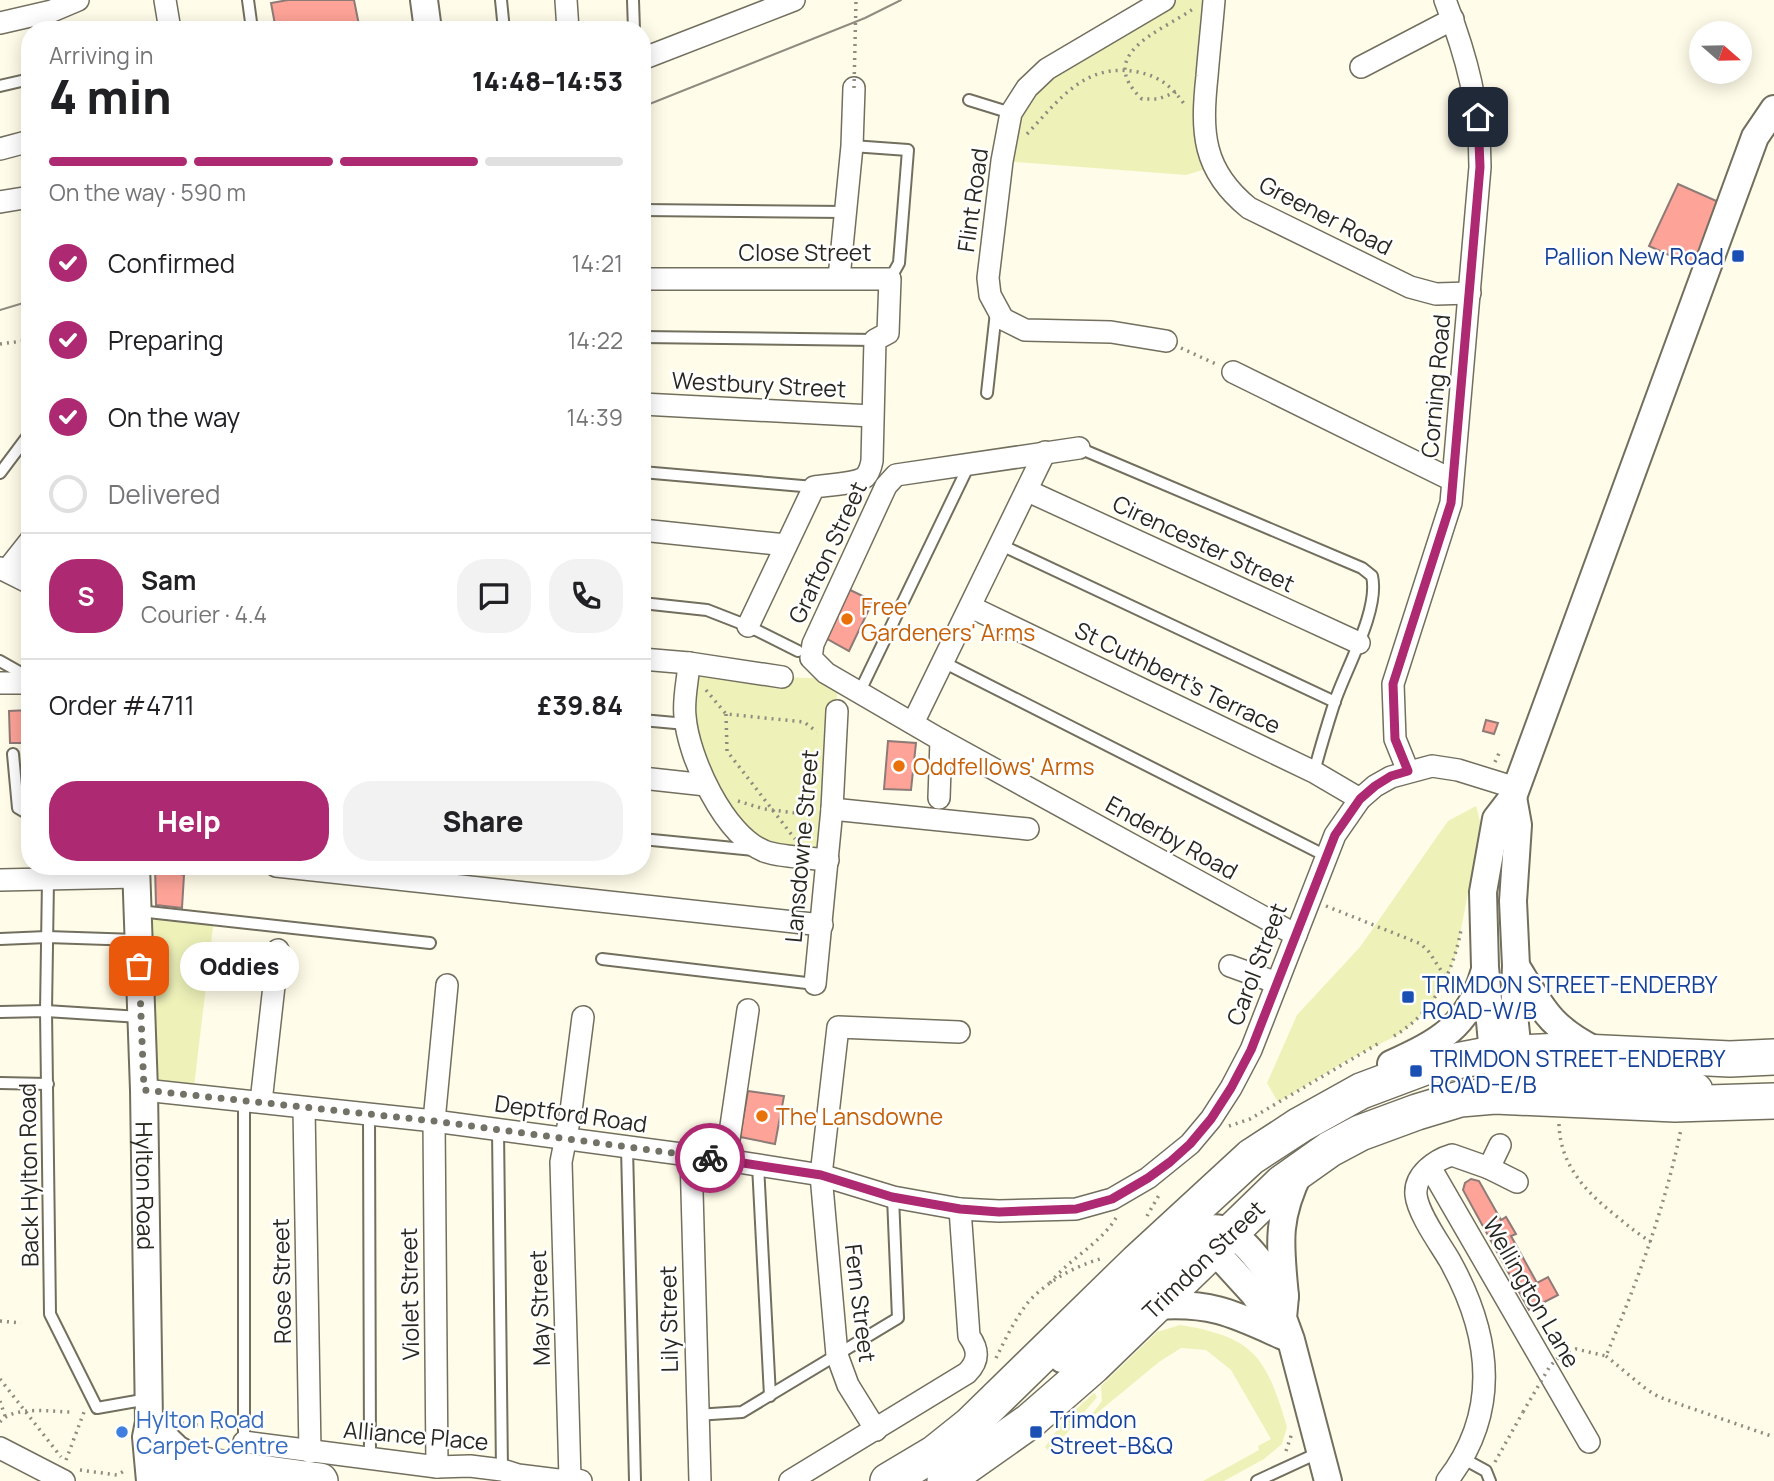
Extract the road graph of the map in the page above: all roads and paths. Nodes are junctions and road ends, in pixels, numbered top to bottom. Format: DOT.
graph roads {
  1 [pos="78,0"];
  2 [pos="165,0"];
  3 [pos="248,0"];
  4 [pos="424,0"];
  5 [pos="501,0"];
  6 [pos="566,0"];
  7 [pos="633,0"];
  8 [pos="794,0"];
  9 [pos="856,0"];
  10 [pos="1164,0"];
  11 [pos="1206,3"];
  12 [pos="1449,10"];
  13 [pos="54,20"];
  14 [pos="36,21"];
  15 [pos="168,21"];
  16 [pos="251,21"];
  17 [pos="427,21"];
  18 [pos="503,21"];
  19 [pos="567,21"];
  20 [pos="634,21"];
  21 [pos="21,22"];
  22 [pos="0,23"];
  23 [pos="651,56"];
  24 [pos="1362,67"];
  25 [pos="1124,69"];
  26 [pos="21,81"];
  27 [pos="0,86"];
  28 [pos="854,88"];
  29 [pos="1176,92"];
  30 [pos="968,100"];
  31 [pos="1774,108"];
  32 [pos="1011,113"];
  33 [pos="1203,133"];
  34 [pos="21,143"];
  35 [pos="852,146"];
  36 [pos="0,149"];
  37 [pos="1002,161"];
  38 [pos="21,198"];
  39 [pos="0,202"];
  40 [pos="651,210"];
  41 [pos="845,212"];
  42 [pos="839,278"];
  43 [pos="651,279"];
  44 [pos="890,279"];
  45 [pos="1470,293"];
  46 [pos="996,309"];
  47 [pos="651,337"];
  48 [pos="875,340"];
  49 [pos="1166,341"];
  50 [pos="21,342"];
  51 [pos="0,344"];
  52 [pos="1233,372"];
  53 [pos="987,393"];
  54 [pos="651,404"];
  55 [pos="872,416"];
  56 [pos="21,445"];
  57 [pos="1079,448"];
  58 [pos="1045,452"];
  59 [pos="969,465"];
  60 [pos="0,472"];
  61 [pos="651,473"];
  62 [pos="1452,480"];
  63 [pos="814,486"];
  64 [pos="1028,491"];
  65 [pos="651,531"];
  66 [pos="786,545"];
  67 [pos="1001,545"];
  68 [pos="21,550"];
  69 [pos="3,569"];
  70 [pos="21,578"];
  71 [pos="651,604"];
  72 [pos="971,607"];
  73 [pos="748,626"];
  74 [pos="1359,643"];
  75 [pos="798,651"];
  76 [pos="651,661"];
  77 [pos="0,662"];
  78 [pos="943,662"];
  79 [pos="689,667"];
  80 [pos="21,675"];
  81 [pos="782,677"];
  82 [pos="21,682"];
  83 [pos="0,683"];
  84 [pos="860,691"];
  85 [pos="1335,702"];
  86 [pos="837,712"];
  87 [pos="726,714"];
  88 [pos="651,721"];
  89 [pos="913,723"];
  90 [pos="686,724"];
  91 [pos="836,733"];
  92 [pos="941,740"];
  93 [pos="13,754"];
  94 [pos="1408,771"];
  95 [pos="1314,772"];
  96 [pos="651,780"];
  97 [pos="708,789"];
  98 [pos="1514,793"];
  99 [pos="939,798"];
  100 [pos="1360,799"];
  101 [pos="21,810"];
  102 [pos="773,810"];
  103 [pos="832,813"];
  104 [pos="1028,829"];
  105 [pos="651,840"];
  106 [pos="764,851"];
  107 [pos="1326,856"];
  108 [pos="819,859"];
  109 [pos="57,875"];
  110 [pos="136,875"];
  111 [pos="359,875"];
  112 [pos="0,880"];
  113 [pos="1310,899"];
  114 [pos="136,910"];
  115 [pos="822,925"];
  116 [pos="1296,936"];
  117 [pos="47,937"];
  118 [pos="0,939"];
  119 [pos="137,940"];
  120 [pos="430,943"];
  121 [pos="278,950"];
  122 [pos="602,959"];
  123 [pos="1230,966"];
  124 [pos="1516,966"];
  125 [pos="1485,967"];
  126 [pos="1446,978"];
  127 [pos="1277,982"];
  128 [pos="815,984"];
  129 [pos="447,985"];
  130 [pos="748,1010"];
  131 [pos="46,1011"];
  132 [pos="0,1012"];
  133 [pos="142,1017"];
  134 [pos="583,1017"];
  135 [pos="959,1032"];
  136 [pos="1600,1052"];
  137 [pos="1774,1057"];
  138 [pos="1505,1070"];
  139 [pos="0,1083"];
  140 [pos="48,1084"];
  141 [pos="144,1090"];
  142 [pos="1360,1091"];
  143 [pos="1774,1100"];
  144 [pos="252,1101"];
  145 [pos="304,1108"];
  146 [pos="369,1115"];
  147 [pos="1684,1118"];
  148 [pos="434,1121"];
  149 [pos="1559,1122"];
  150 [pos="498,1130"];
  151 [pos="566,1138"];
  152 [pos="1500,1145"];
  153 [pos="627,1148"];
  154 [pos="691,1155"];
  155 [pos="726,1160"];
  156 [pos="758,1165"];
  157 [pos="1430,1167"];
  158 [pos="1489,1168"];
  159 [pos="1301,1169"];
  160 [pos="821,1175"];
  161 [pos="1517,1182"];
  162 [pos="1155,1186"];
  163 [pos="1215,1189"];
  164 [pos="892,1197"];
  165 [pos="960,1209"];
  166 [pos="1117,1217"];
  167 [pos="1216,1237"];
  168 [pos="1651,1242"];
  169 [pos="1049,1285"];
  170 [pos="1156,1306"];
  171 [pos="1286,1318"];
  172 [pos="0,1321"];
  173 [pos="21,1324"];
  174 [pos="836,1355"];
  175 [pos="1606,1356"];
  176 [pos="0,1380"];
  177 [pos="770,1396"];
  178 [pos="0,1401"];
  179 [pos="996,1402"];
  180 [pos="85,1410"];
  181 [pos="148,1410"];
  182 [pos="27,1411"];
  183 [pos="72,1412"];
  184 [pos="696,1415"];
  185 [pos="5,1416"];
  186 [pos="0,1422"];
  187 [pos="1293,1427"];
  188 [pos="876,1430"];
  189 [pos="1774,1437"];
  190 [pos="244,1442"];
  191 [pos="1589,1442"];
  192 [pos="0,1448"];
  193 [pos="1285,1450"];
  194 [pos="1320,1452"];
  195 [pos="370,1458"];
  196 [pos="1464,1459"];
  197 [pos="315,1467"];
  198 [pos="437,1467"];
  199 [pos="502,1470"];
  200 [pos="215,1471"];
  201 [pos="68,1472"];
  202 [pos="1488,1476"];
  203 [pos="576,1479"];
  204 [pos="116,1481"];
  205 [pos="152,1481"];
  206 [pos="635,1481"];
  207 [pos="700,1481"];
  208 [pos="790,1481"];
  209 [pos="888,1481"];
  210 [pos="945,1481"];
  211 [pos="1257,1481"];
  212 [pos="1328,1481"];
  213 [pos="1447,1481"];
  1 -- 13 [label="street"];
  2 -- 15 [label="street"];
  3 -- 16 [label="lane"];
  4 -- 17 [label="street"];
  5 -- 18 [label="lane"];
  6 -- 19 [label="street"];
  7 -- 20 [label="lane"];
  8 -- 23 [label="street"];
  9 -- 28 [label="path, bridge"];
  10 -- 32 [label="street, Flint Road"];
  11 -- 25 [label="path"];
  11 -- 33 [label="street, Greener Road"];
  12 -- 24 [label="street"];
  12 -- 45 [label="street, Corning Road"];
  13 -- 14 [label="street"];
  21 -- 22 [label="street"];
  25 -- 29 [label="path"];
  25 -- 29 [label="path"];
  25 -- 37 [label="path"];
  26 -- 27 [label="lane"];
  28 -- 35 [label="street"];
  29 -- 33 [label="path"];
  30 -- 32 [label="lane"];
  31 -- 98 [label="street"];
  32 -- 37 [label="street, Flint Road"];
  33 -- 45 [label="street, Greener Road"];
  34 -- 36 [label="street"];
  35 -- 41 [label="street"];
  35 -- 44 [label="lane"];
  37 -- 46 [label="street, Flint Road"];
  38 -- 39 [label="street"];
  40 -- 41 [label="lane"];
  41 -- 42 [label="street"];
  42 -- 43 [label="street, Close Street"];
  42 -- 44 [label="street, Close Street"];
  44 -- 48 [label="street, Close Street"];
  45 -- 62 [label="street, Corning Road"];
  46 -- 49 [label="street"];
  46 -- 53 [label="lane"];
  47 -- 48 [label="lane"];
  48 -- 55 [label="street, Close Street"];
  49 -- 52 [label="path"];
  50 -- 51 [label="path"];
  52 -- 62 [label="street"];
  54 -- 55 [label="street, Westbury Street"];
  55 -- 63 [label="street, Close Street"];
  56 -- 60 [label="lane"];
  57 -- 58 [label="street"];
  57 -- 74 [label="lane"];
  58 -- 59 [label="street"];
  58 -- 64 [label="street"];
  59 -- 84 [label="lane"];
  59 -- 84 [label="street, Grafton Street"];
  61 -- 63 [label="lane"];
  62 -- 94 [label="street, Corning Road"];
  63 -- 66 [label="street"];
  64 -- 67 [label="street"];
  64 -- 74 [label="street, Cirencester Street"];
  65 -- 66 [label="street"];
  66 -- 73 [label="street"];
  67 -- 72 [label="street"];
  67 -- 85 [label="lane"];
  68 -- 69 [label="street"];
  69 -- 70 [label="street"];
  71 -- 73 [label="lane"];
  72 -- 78 [label="street"];
  72 -- 95 [label="street, St Cuthbert's Terrace"];
  73 -- 75 [label="lane"];
  74 -- 85 [label="lane"];
  76 -- 79 [label="street"];
  77 -- 80 [label="lane"];
  78 -- 89 [label="street"];
  78 -- 107 [label="lane"];
  79 -- 81 [label="street"];
  79 -- 87 [label="path"];
  79 -- 90 [label="street"];
  82 -- 83 [label="street"];
  84 -- 89 [label="street, Grafton Street"];
  85 -- 95 [label="lane"];
  86 -- 91 [label="street, Lansdowne Street"];
  87 -- 91 [label="path"];
  87 -- 102 [label="path"];
  88 -- 90 [label="lane"];
  89 -- 92 [label="street, Enderby Road"];
  90 -- 97 [label="street"];
  91 -- 103 [label="street, Lansdowne Street"];
  92 -- 99 [label="street"];
  92 -- 116 [label="street, Enderby Road"];
  93 -- 101 [label="lane"];
  94 -- 98 [label="street, Carol Street"];
  94 -- 100 [label="street, Carol Street"];
  95 -- 100 [label="street, St Cuthbert's Terrace"];
  96 -- 97 [label="street"];
  97 -- 102 [label="path"];
  97 -- 106 [label="street"];
  98 -- 124 [label="street"];
  98 -- 125 [label="street"];
  100 -- 107 [label="street, Carol Street"];
  102 -- 103 [label="path"];
  102 -- 108 [label="path"];
  103 -- 104 [label="street"];
  103 -- 108 [label="street, Lansdowne Street"];
  105 -- 106 [label="lane"];
  106 -- 108 [label="street"];
  107 -- 113 [label="street, Carol Street"];
  108 -- 115 [label="street, Lansdowne Street"];
  109 -- 112 [label="street"];
  109 -- 117 [label="lane, Back Hylton Road"];
  110 -- 114 [label="street, Hylton Road"];
  111 -- 115 [label="street"];
  113 -- 116 [label="street, Carol Street"];
  113 -- 126 [label="path"];
  114 -- 119 [label="street, Hylton Road"];
  114 -- 120 [label="lane"];
  115 -- 128 [label="street, Lansdowne Street"];
  116 -- 127 [label="street, Carol Street"];
  117 -- 118 [label="lane"];
  117 -- 119 [label="lane"];
  117 -- 131 [label="lane, Back Hylton Road"];
  119 -- 133 [label="street, Hylton Road"];
  121 -- 144 [label="street"];
  122 -- 128 [label="lane"];
  123 -- 127 [label="street"];
  124 -- 136 [label="street"];
  124 -- 138 [label="street"];
  125 -- 138 [label="street"];
  125 -- 142 [label="street"];
  127 -- 162 [label="street, Carol Street"];
  129 -- 148 [label="street, Violet Street"];
  130 -- 155 [label="street"];
  131 -- 132 [label="lane"];
  131 -- 133 [label="lane"];
  131 -- 140 [label="lane, Back Hylton Road"];
  133 -- 141 [label="street, Hylton Road"];
  134 -- 151 [label="street, May Street"];
  135 -- 160 [label="street, Fern Street"];
  136 -- 137 [label="highway"];
  136 -- 138 [label="highway"];
  138 -- 142 [label="highway, Trimdon Street"];
  138 -- 143 [label="highway"];
  138 -- 159 [label="highway, Trimdon Street"];
  139 -- 140 [label="lane"];
  140 -- 181 [label="lane, Back Hylton Road"];
  141 -- 144 [label="street, Deptford Road"];
  141 -- 181 [label="street, Hylton Road"];
  142 -- 163 [label="highway, Trimdon Street"];
  144 -- 145 [label="street, Deptford Road"];
  144 -- 190 [label="lane"];
  145 -- 146 [label="street, Deptford Road"];
  145 -- 197 [label="street, Rose Street"];
  146 -- 148 [label="street, Deptford Road"];
  146 -- 195 [label="lane"];
  147 -- 168 [label="path"];
  148 -- 150 [label="street, Deptford Road"];
  148 -- 198 [label="street, Violet Street"];
  149 -- 168 [label="path"];
  150 -- 151 [label="street, Deptford Road"];
  150 -- 199 [label="lane"];
  151 -- 153 [label="street, Deptford Road"];
  151 -- 203 [label="street, May Street"];
  152 -- 158 [label="street"];
  153 -- 154 [label="street, Deptford Road"];
  153 -- 206 [label="lane"];
  154 -- 155 [label="street, Deptford Road"];
  154 -- 184 [label="street, Lily Street"];
  155 -- 156 [label="street, Deptford Road"];
  156 -- 160 [label="street, Deptford Road"];
  156 -- 177 [label="lane"];
  157 -- 158 [label="street"];
  157 -- 191 [label="street, Wellington Lane"];
  157 -- 196 [label="street"];
  158 -- 161 [label="street"];
  159 -- 167 [label="highway, Trimdon Street"];
  159 -- 171 [label="street"];
  160 -- 164 [label="street, Deptford Road"];
  160 -- 174 [label="street, Fern Street"];
  162 -- 165 [label="street, Deptford Road"];
  163 -- 167 [label="street"];
  163 -- 179 [label="highway, Trimdon Street"];
  164 -- 165 [label="street, Deptford Road"];
  164 -- 174 [label="lane"];
  165 -- 188 [label="street"];
  166 -- 169 [label="path"];
  167 -- 170 [label="highway, Trimdon Street"];
  167 -- 171 [label="street"];
  167 -- 179 [label="street"];
  168 -- 175 [label="path"];
  170 -- 171 [label="street"];
  170 -- 210 [label="highway, Trimdon Street"];
  171 -- 194 [label="street"];
  172 -- 173 [label="path"];
  174 -- 177 [label="lane"];
  174 -- 188 [label="street, Fern Street"];
  175 -- 189 [label="path"];
  175 -- 202 [label="path, bridge"];
  176 -- 182 [label="path"];
  177 -- 184 [label="lane"];
  178 -- 185 [label="path"];
  179 -- 209 [label="highway, Trimdon Street"];
  180 -- 201 [label="path"];
  181 -- 200 [label="street"];
  181 -- 205 [label="street, Hylton Road"];
  182 -- 183 [label="path"];
  182 -- 185 [label="path"];
  182 -- 201 [label="path"];
  184 -- 207 [label="street, Lily Street"];
  185 -- 186 [label="path"];
  187 -- 193 [label="path"];
  188 -- 208 [label="street"];
  190 -- 197 [label="street, Alliance Place"];
  192 -- 201 [label="street"];
  194 -- 211 [label="lane"];
  194 -- 212 [label="street"];
  195 -- 197 [label="street, Alliance Place"];
  195 -- 198 [label="street, Alliance Place"];
  196 -- 202 [label="lane"];
  196 -- 213 [label="street"];
  197 -- 200 [label="highway"];
  198 -- 199 [label="street, Alliance Place"];
  199 -- 203 [label="street, Alliance Place"];
  200 -- 205 [label="highway"];
  201 -- 204 [label="path"];
}
